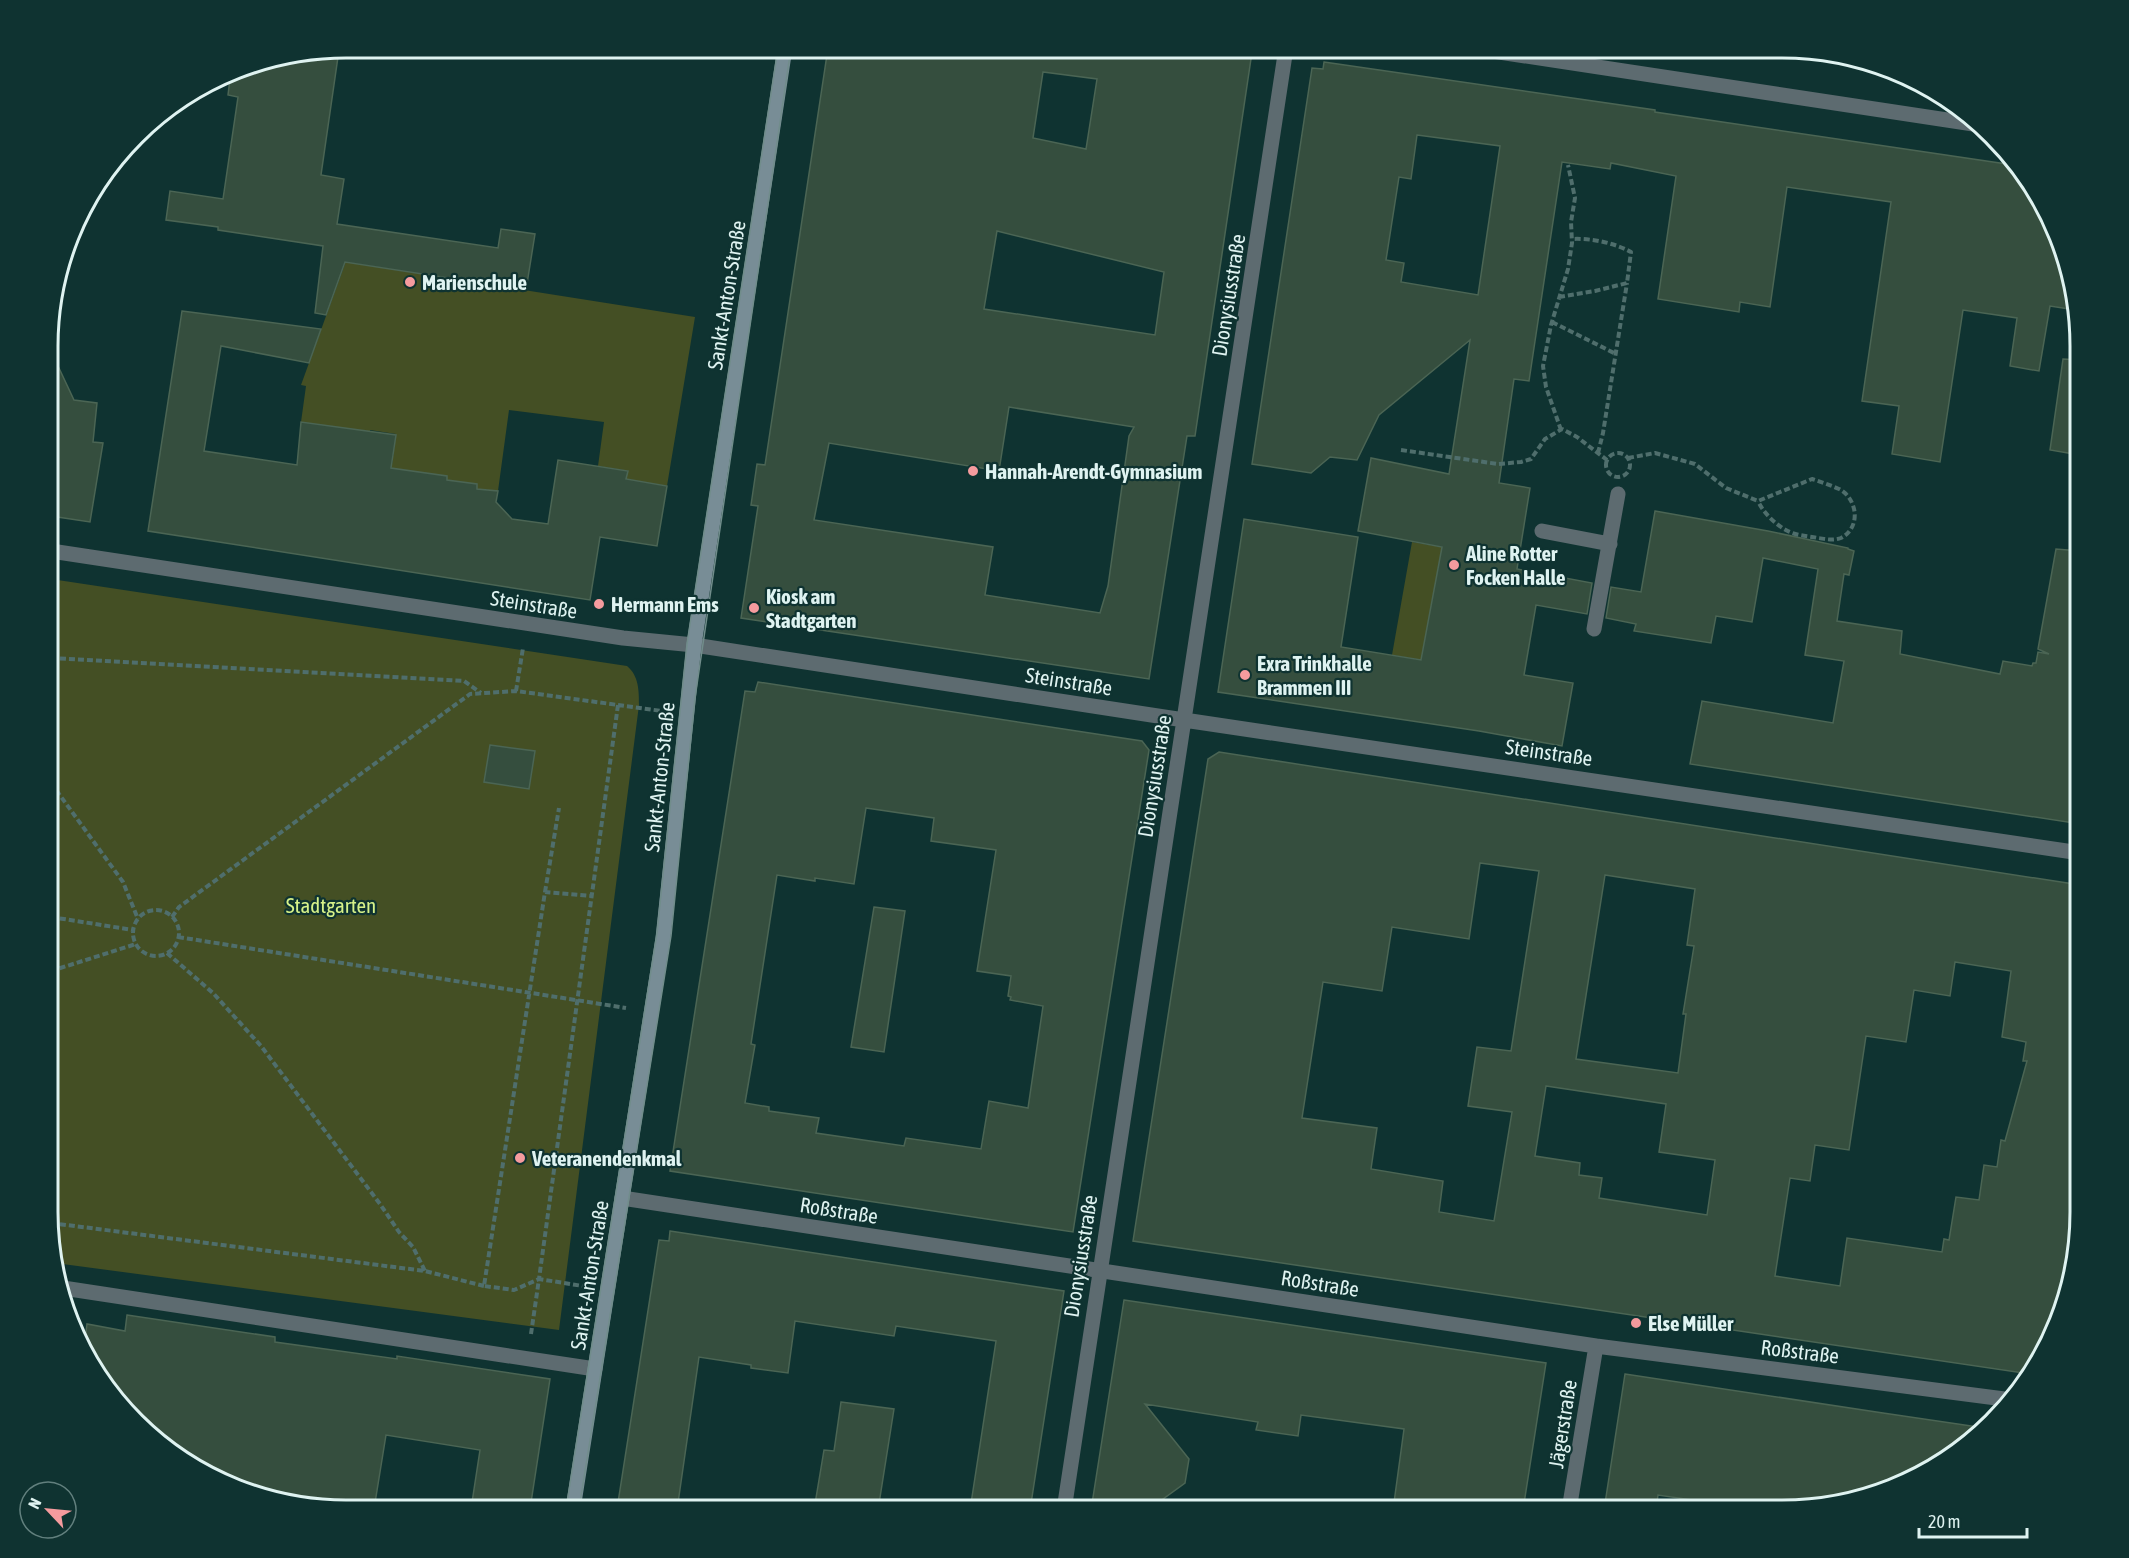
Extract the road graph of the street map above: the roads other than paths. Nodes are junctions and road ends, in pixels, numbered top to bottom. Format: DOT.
graph roads {
  1 [pos="783,58"];
  2 [pos="1284,58"];
  3 [pos="1539,58"];
  4 [pos="1963,122"];
  5 [pos="1618,494"];
  6 [pos="1542,531"];
  7 [pos="1610,544"];
  8 [pos="58,552"];
  9 [pos="1594,629"];
  10 [pos="694,645"];
  11 [pos="1184,720"];
  12 [pos="2070,852"];
  13 [pos="622,1198"];
  14 [pos="1099,1271"];
  15 [pos="69,1289"];
  16 [pos="1596,1346"];
  17 [pos="595,1369"];
  18 [pos="2001,1399"];
  19 [pos="574,1500"];
  20 [pos="1065,1500"];
  21 [pos="1571,1500"];
  1 -- 10 [label="street, Sankt-Anton-Straße"];
  2 -- 11 [label="street, Dionysiusstraße"];
  3 -- 4 [label="street"];
  5 -- 7 [label="street"];
  6 -- 7 [label="street"];
  7 -- 9 [label="street"];
  8 -- 10 [label="street, Steinstraße"];
  10 -- 11 [label="street, Steinstraße"];
  10 -- 13 [label="street, Sankt-Anton-Straße"];
  11 -- 12 [label="street, Steinstraße"];
  11 -- 14 [label="street, Dionysiusstraße"];
  13 -- 14 [label="street, Roßstraße"];
  13 -- 17 [label="street, Sankt-Anton-Straße"];
  14 -- 16 [label="street, Roßstraße"];
  14 -- 20 [label="street, Dionysiusstraße"];
  15 -- 17 [label="street"];
  16 -- 18 [label="street, Roßstraße"];
  16 -- 21 [label="street, Jägerstraße"];
  17 -- 19 [label="street, Sankt-Anton-Straße"];
}
